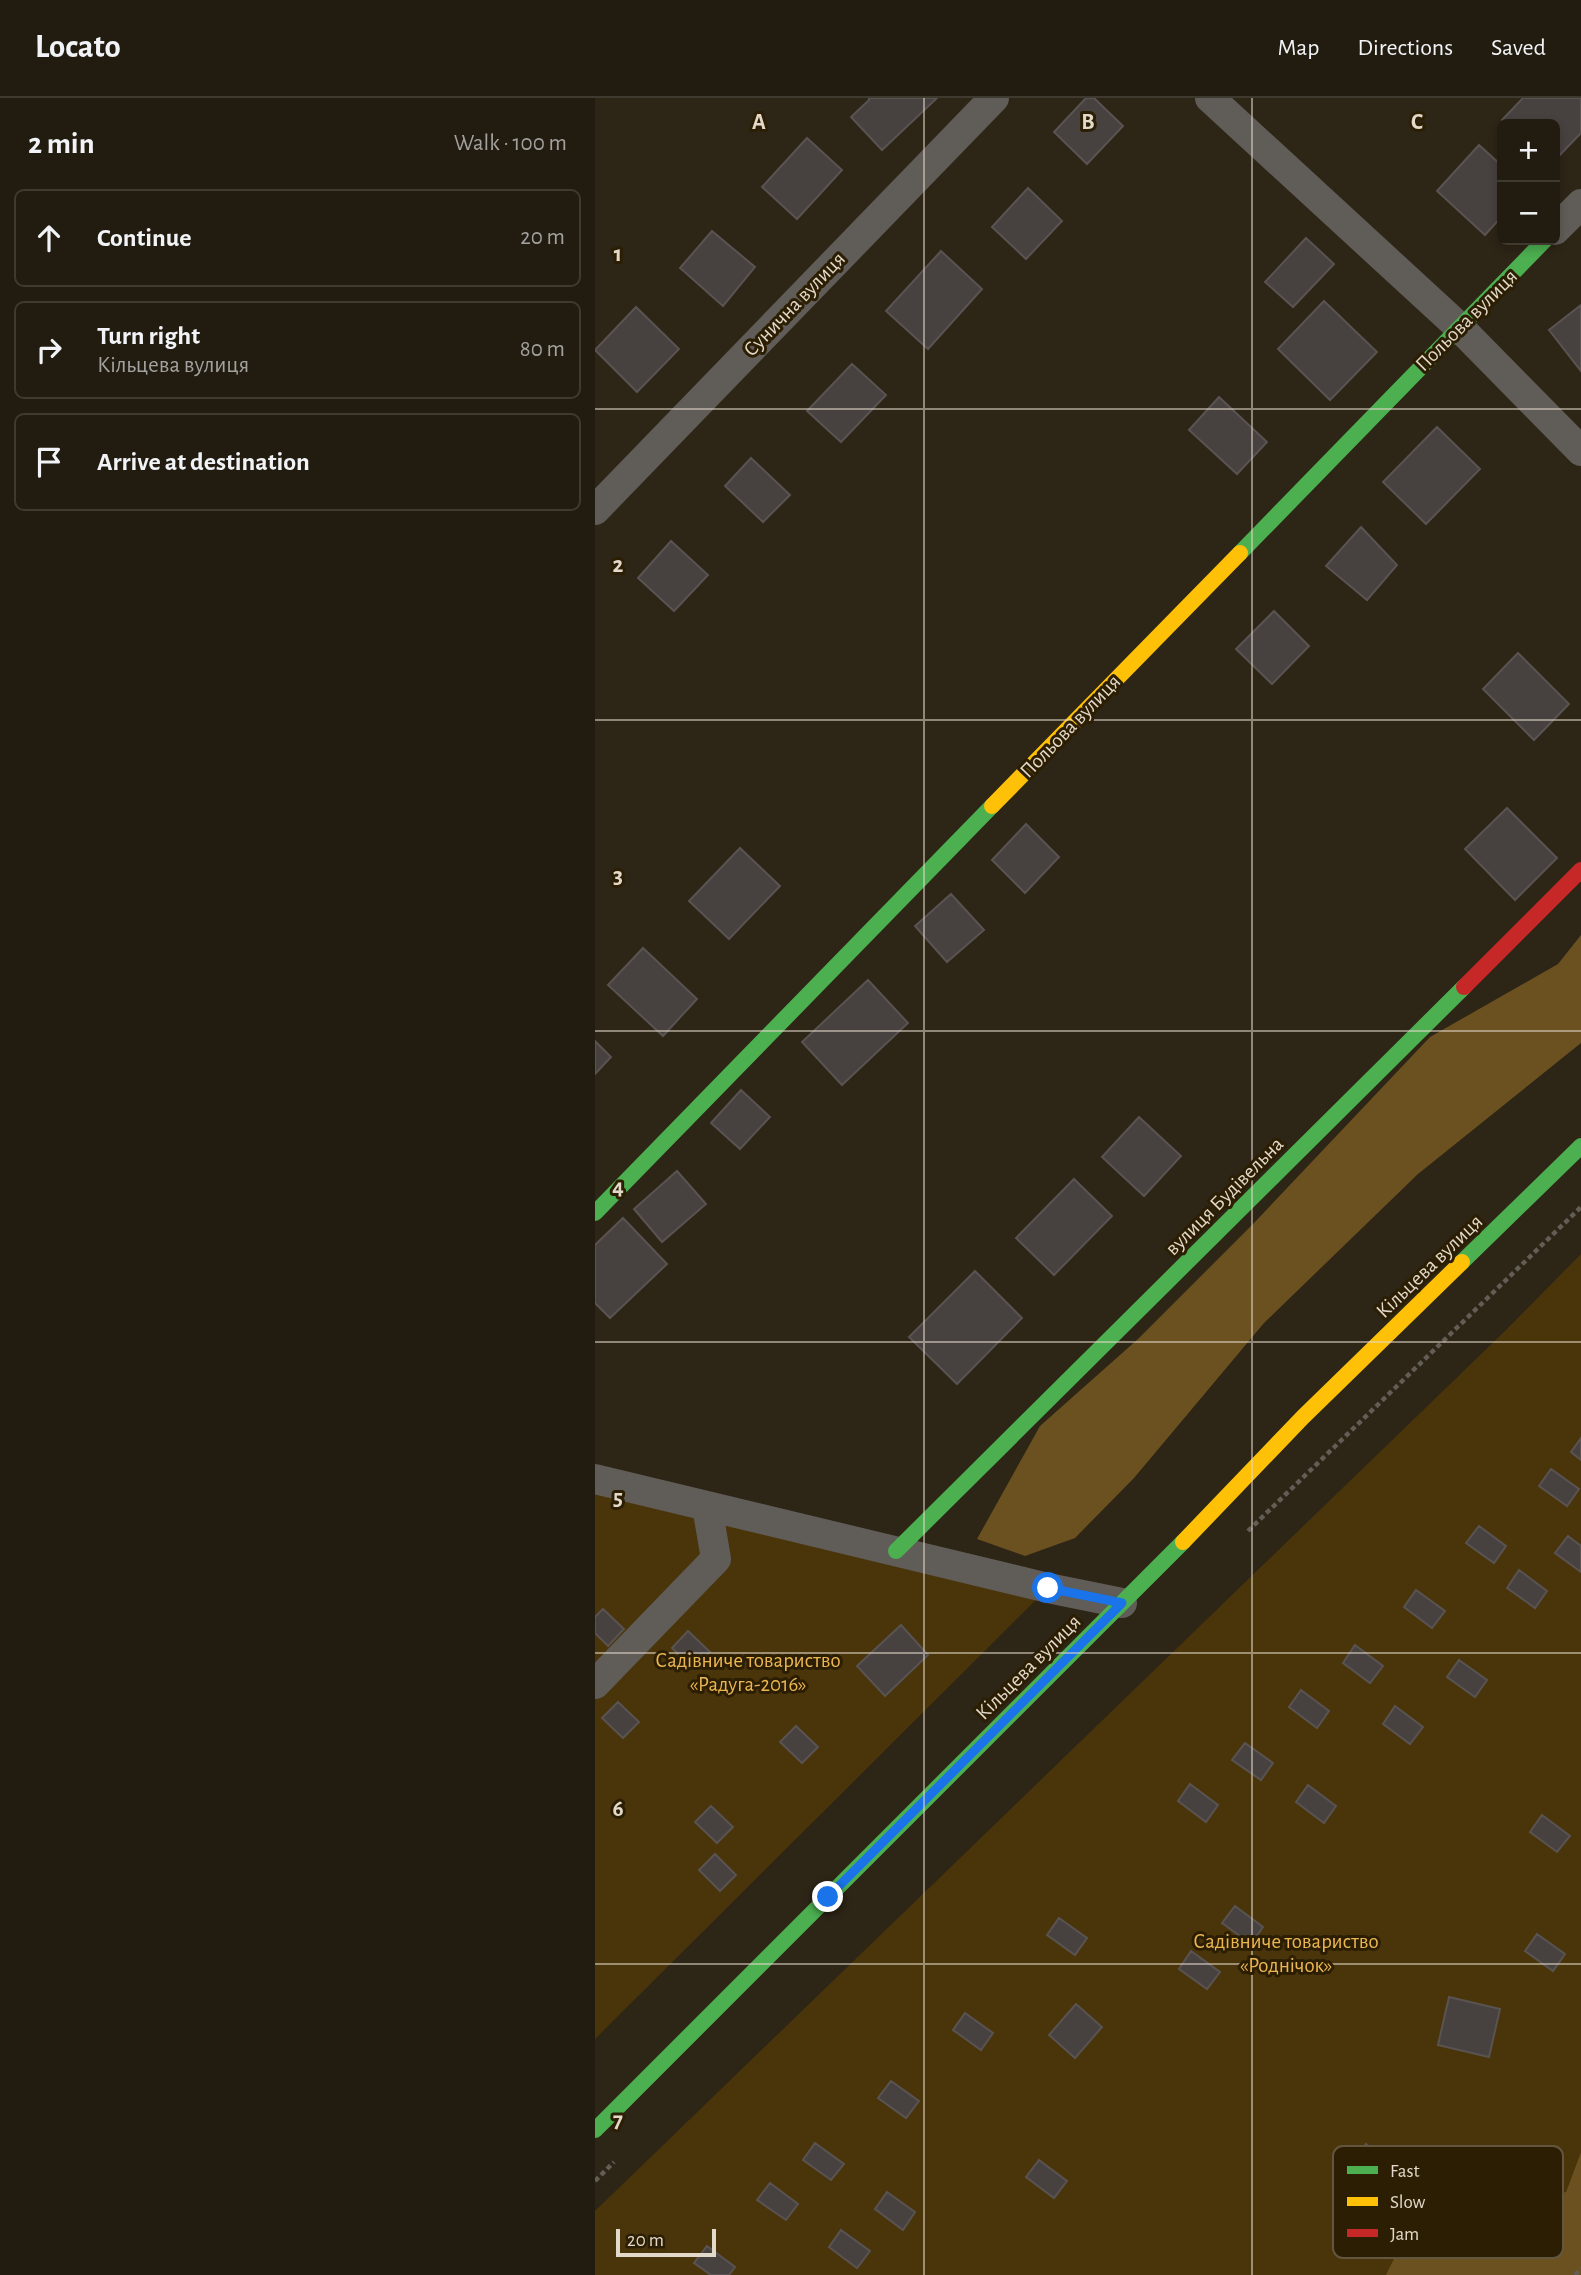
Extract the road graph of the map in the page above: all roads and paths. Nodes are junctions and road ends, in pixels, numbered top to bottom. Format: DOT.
graph roads {
  1 [pos="994,98"];
  2 [pos="1210,98"];
  3 [pos="1581,204"];
  4 [pos="1560,225"];
  5 [pos="1540,245"];
  6 [pos="1459,327"];
  7 [pos="1581,451"];
  8 [pos="595,510"];
  9 [pos="1581,870"];
  10 [pos="1581,1146"];
  11 [pos="1581,1208"];
  12 [pos="595,1213"];
  13 [pos="1334,1447"];
  14 [pos="595,1479"];
  15 [pos="706,1506"];
  16 [pos="896,1551"];
  17 [pos="1122,1603"];
  18 [pos="595,1684"];
  19 [pos="595,2130"];
  20 [pos="1581,2267"];
  21 [pos="1575,2275"];
  1 -- 8 [label="street, Сунична вулиця"];
  2 -- 6 [label="street"];
  3 -- 4 [label="street"];
  5 -- 6 [label="street, Польова вулиця"];
  6 -- 7 [label="street"];
  6 -- 12 [label="street, Польова вулиця"];
  9 -- 16 [label="street, вулиця Будівельна"];
  10 -- 17 [label="street, Кільцева вулиця"];
  11 -- 13 [label="path"];
  14 -- 15 [label="street"];
  15 -- 16 [label="street"];
  15 -- 18 [label="street"];
  16 -- 17 [label="street"];
  17 -- 19 [label="street, Кільцева вулиця"];
  20 -- 21 [label="path"];
}
